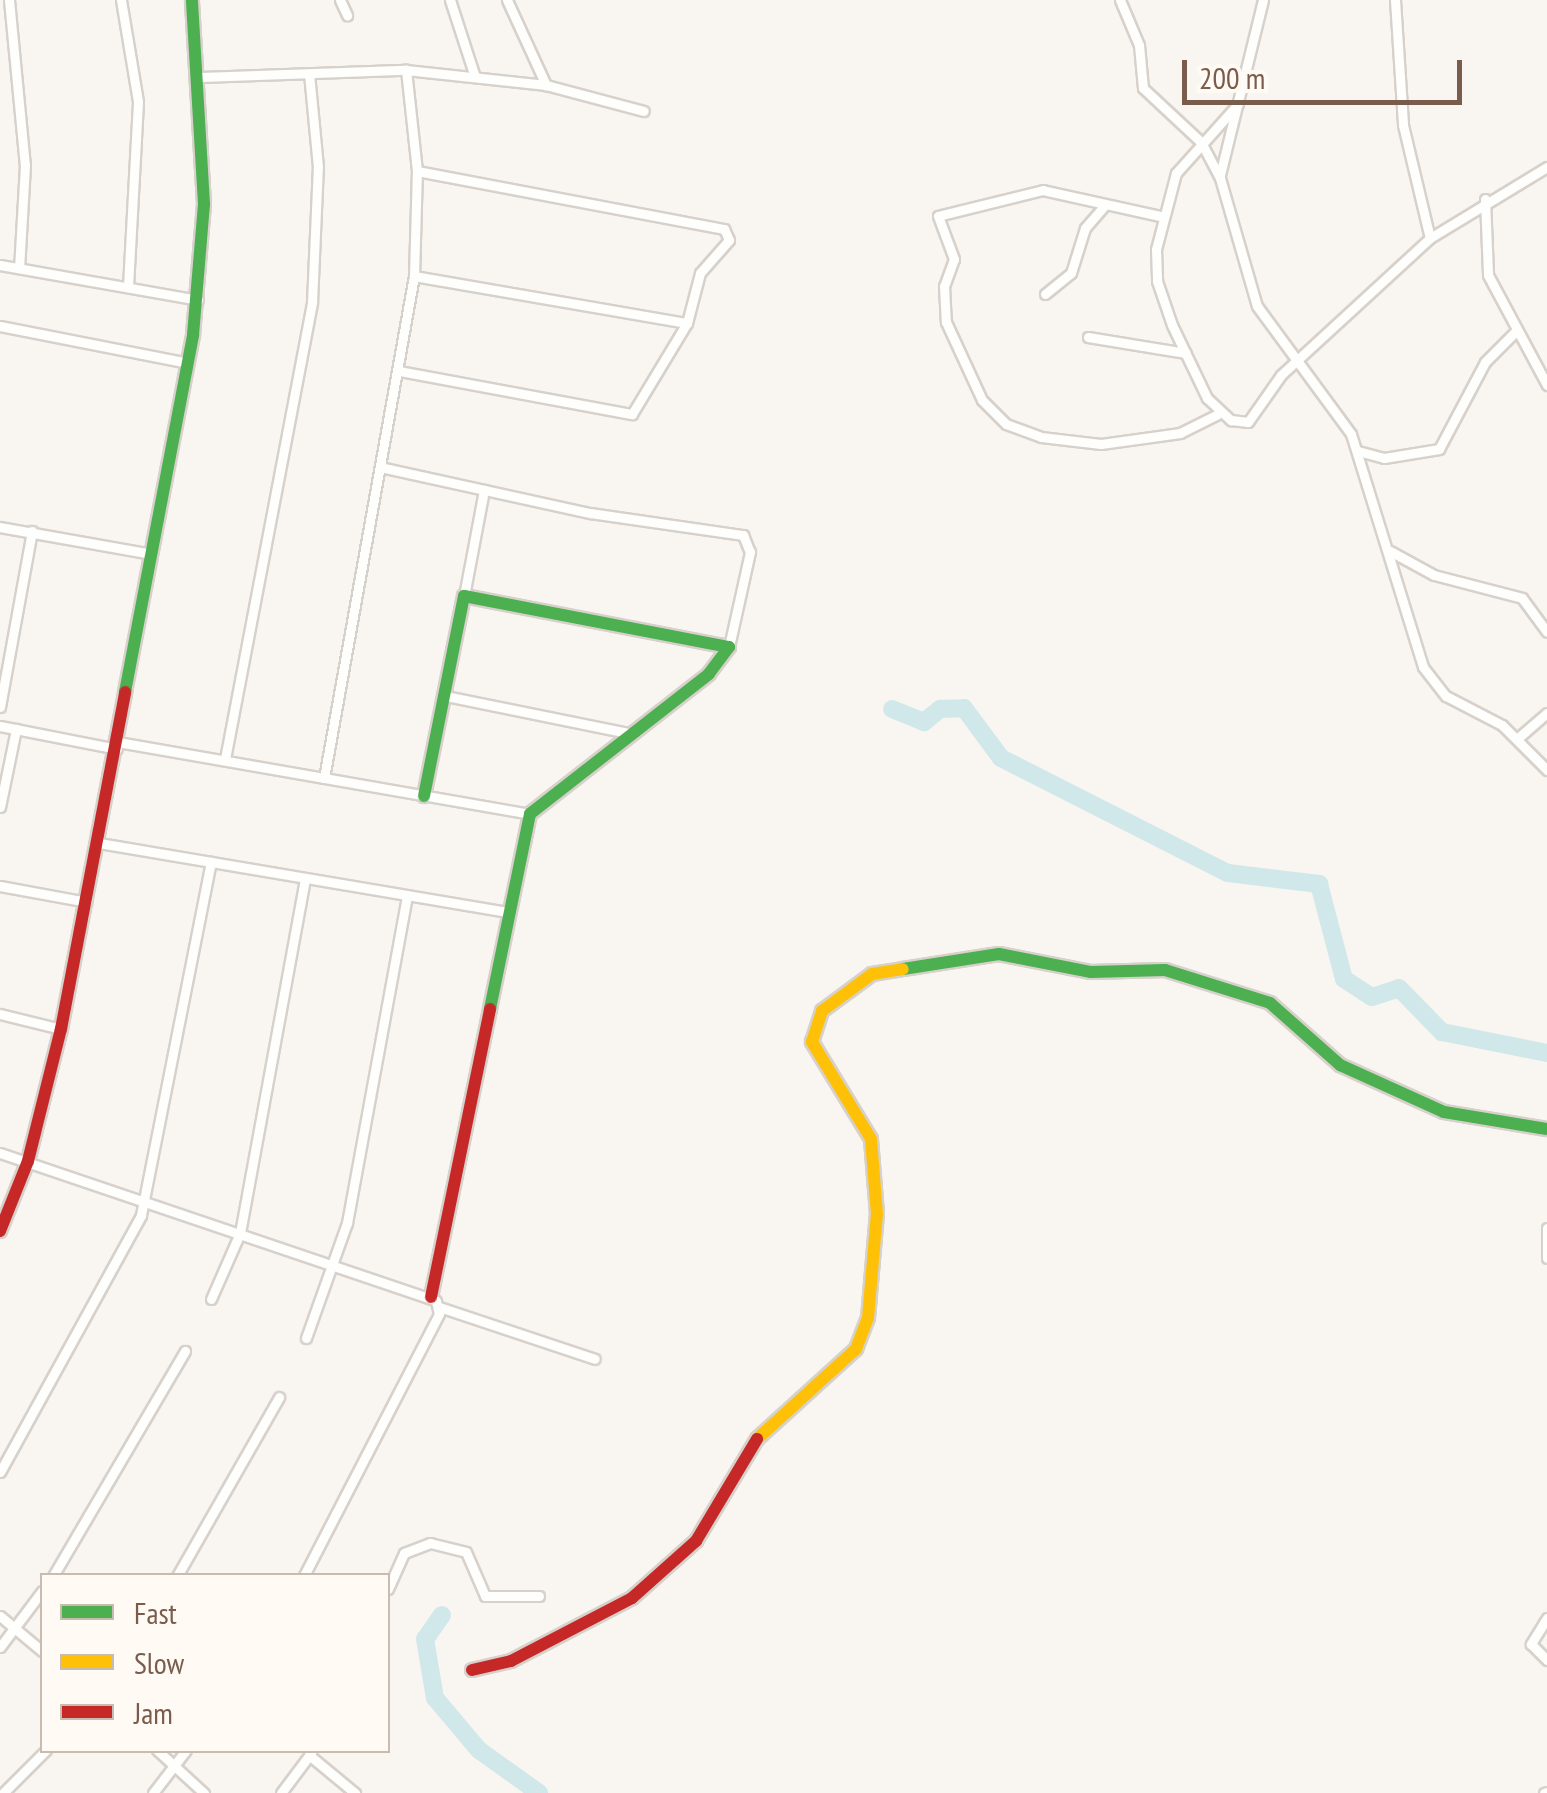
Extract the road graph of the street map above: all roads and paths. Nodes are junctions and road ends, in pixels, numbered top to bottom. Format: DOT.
graph roads {
  1 [pos="9,0"];
  2 [pos="121,0"];
  3 [pos="192,0"];
  4 [pos="340,0"];
  5 [pos="450,0"];
  6 [pos="507,0"];
  7 [pos="1120,0"];
  8 [pos="1264,0"];
  9 [pos="1394,0"];
  10 [pos="347,15"];
  11 [pos="406,70"];
  12 [pos="309,74"];
  13 [pos="201,77"];
  14 [pos="475,78"];
  15 [pos="546,85"];
  16 [pos="1238,104"];
  17 [pos="644,111"];
  18 [pos="1201,142"];
  19 [pos="1547,167"];
  20 [pos="417,171"];
  21 [pos="1220,178"];
  22 [pos="1485,199"];
  23 [pos="1104,206"];
  24 [pos="1160,216"];
  25 [pos="1430,238"];
  26 [pos="0,265"];
  27 [pos="19,268"];
  28 [pos="414,276"];
  29 [pos="128,287"];
  30 [pos="1045,294"];
  31 [pos="198,300"];
  32 [pos="686,323"];
  33 [pos="0,326"];
  34 [pos="1515,332"];
  35 [pos="1088,337"];
  36 [pos="1186,353"];
  37 [pos="1299,360"];
  38 [pos="188,363"];
  39 [pos="399,372"];
  40 [pos="1547,384"];
  41 [pos="1218,414"];
  42 [pos="1358,452"];
  43 [pos="385,468"];
  44 [pos="484,490"];
  45 [pos="0,527"];
  46 [pos="32,531"];
  47 [pos="1388,549"];
  48 [pos="152,554"];
  49 [pos="464,596"];
  50 [pos="1547,632"];
  51 [pos="729,647"];
  52 [pos="446,696"];
  53 [pos="0,706"];
  54 [pos="1547,713"];
  55 [pos="0,726"];
  56 [pos="16,729"];
  57 [pos="632,734"];
  58 [pos="1518,738"];
  59 [pos="117,746"];
  60 [pos="225,758"];
  61 [pos="1547,770"];
  62 [pos="324,778"];
  63 [pos="424,796"];
  64 [pos="0,808"];
  65 [pos="530,814"];
  66 [pos="99,843"];
  67 [pos="210,862"];
  68 [pos="306,880"];
  69 [pos="0,886"];
  70 [pos="407,895"];
  71 [pos="87,902"];
  72 [pos="506,912"];
  73 [pos="0,1014"];
  74 [pos="61,1029"];
  75 [pos="1547,1129"];
  76 [pos="0,1154"];
  77 [pos="28,1161"];
  78 [pos="144,1202"];
  79 [pos="1547,1228"];
  80 [pos="0,1231"];
  81 [pos="240,1232"];
  82 [pos="1547,1258"];
  83 [pos="334,1266"];
  84 [pos="210,1299"];
  85 [pos="435,1302"];
  86 [pos="306,1338"];
  87 [pos="185,1351"];
  88 [pos="595,1359"];
  89 [pos="279,1397"];
  90 [pos="0,1472"];
  91 [pos="55,1573"];
  92 [pos="179,1573"];
  93 [pos="305,1573"];
  94 [pos="390,1585"];
  95 [pos="40,1595"];
  96 [pos="540,1596"];
  97 [pos="0,1616"];
  98 [pos="1547,1618"];
  99 [pos="16,1629"];
  100 [pos="0,1647"];
  101 [pos="40,1649"];
  102 [pos="1547,1660"];
  103 [pos="472,1670"];
  104 [pos="43,1753"];
  105 [pos="160,1753"];
  106 [pos="184,1753"];
  107 [pos="311,1753"];
  108 [pos="174,1766"];
  109 [pos="3,1793"];
  110 [pos="154,1793"];
  111 [pos="204,1793"];
  112 [pos="281,1793"];
  113 [pos="355,1793"];
  1 -- 27 [label="street"];
  2 -- 29 [label="street"];
  3 -- 13 [label="street"];
  4 -- 10 [label="street"];
  5 -- 14 [label="street"];
  6 -- 15 [label="street"];
  7 -- 18 [label="street"];
  8 -- 16 [label="street"];
  9 -- 25 [label="street"];
  11 -- 12 [label="street"];
  11 -- 14 [label="street"];
  11 -- 20 [label="street"];
  12 -- 13 [label="street"];
  12 -- 60 [label="street"];
  13 -- 31 [label="street"];
  14 -- 15 [label="street"];
  15 -- 17 [label="street"];
  16 -- 18 [label="street"];
  16 -- 21 [label="street"];
  18 -- 21 [label="street"];
  18 -- 24 [label="street"];
  19 -- 22 [label="street"];
  20 -- 28 [label="street"];
  20 -- 32 [label="street"];
  21 -- 37 [label="street"];
  22 -- 25 [label="street"];
  22 -- 34 [label="street"];
  23 -- 24 [label="street"];
  23 -- 30 [label="street"];
  23 -- 41 [label="street"];
  24 -- 36 [label="street"];
  25 -- 37 [label="street"];
  26 -- 27 [label="street"];
  27 -- 29 [label="street"];
  28 -- 32 [label="street"];
  28 -- 39 [label="street"];
  29 -- 31 [label="street"];
  31 -- 38 [label="street"];
  32 -- 39 [label="street"];
  33 -- 38 [label="street"];
  34 -- 40 [label="street"];
  34 -- 42 [label="street"];
  35 -- 36 [label="street"];
  36 -- 41 [label="street"];
  37 -- 41 [label="street"];
  37 -- 42 [label="street"];
  38 -- 48 [label="street"];
  39 -- 43 [label="street"];
  42 -- 47 [label="street"];
  43 -- 44 [label="street"];
  43 -- 62 [label="street"];
  44 -- 49 [label="street"];
  44 -- 51 [label="street"];
  45 -- 46 [label="street"];
  46 -- 48 [label="street"];
  46 -- 53 [label="street"];
  47 -- 50 [label="street"];
  47 -- 58 [label="street"];
  48 -- 59 [label="street"];
  49 -- 51 [label="street"];
  49 -- 52 [label="street"];
  51 -- 57 [label="street"];
  52 -- 57 [label="street"];
  52 -- 63 [label="street"];
  54 -- 58 [label="street"];
  55 -- 56 [label="street"];
  56 -- 59 [label="street"];
  56 -- 64 [label="street"];
  57 -- 65 [label="street"];
  58 -- 61 [label="street"];
  59 -- 60 [label="street"];
  59 -- 66 [label="street"];
  60 -- 62 [label="street"];
  62 -- 63 [label="street"];
  63 -- 65 [label="street"];
  65 -- 72 [label="street"];
  66 -- 67 [label="street"];
  66 -- 71 [label="street"];
  67 -- 68 [label="street"];
  67 -- 78 [label="street"];
  68 -- 70 [label="street"];
  68 -- 81 [label="street"];
  69 -- 71 [label="street"];
  70 -- 72 [label="street"];
  70 -- 83 [label="street"];
  71 -- 74 [label="street"];
  72 -- 85 [label="street"];
  73 -- 74 [label="street"];
  74 -- 77 [label="street"];
  75 -- 103 [label="street"];
  76 -- 77 [label="street"];
  77 -- 78 [label="street"];
  77 -- 80 [label="street"];
  78 -- 81 [label="street"];
  78 -- 90 [label="street"];
  79 -- 82 [label="street"];
  81 -- 83 [label="street"];
  81 -- 84 [label="street"];
  83 -- 85 [label="street"];
  83 -- 86 [label="street"];
  85 -- 88 [label="street"];
  85 -- 93 [label="street"];
  87 -- 91 [label="street"];
  89 -- 92 [label="street"];
  94 -- 96 [label="street"];
  95 -- 99 [label="street"];
  97 -- 99 [label="street"];
  98 -- 102 [label="street"];
  99 -- 100 [label="street"];
  99 -- 101 [label="street"];
  104 -- 109 [label="street"];
  105 -- 108 [label="street"];
  106 -- 108 [label="street"];
  107 -- 112 [label="street"];
  107 -- 113 [label="street"];
  108 -- 110 [label="street"];
  108 -- 111 [label="street"];
}
